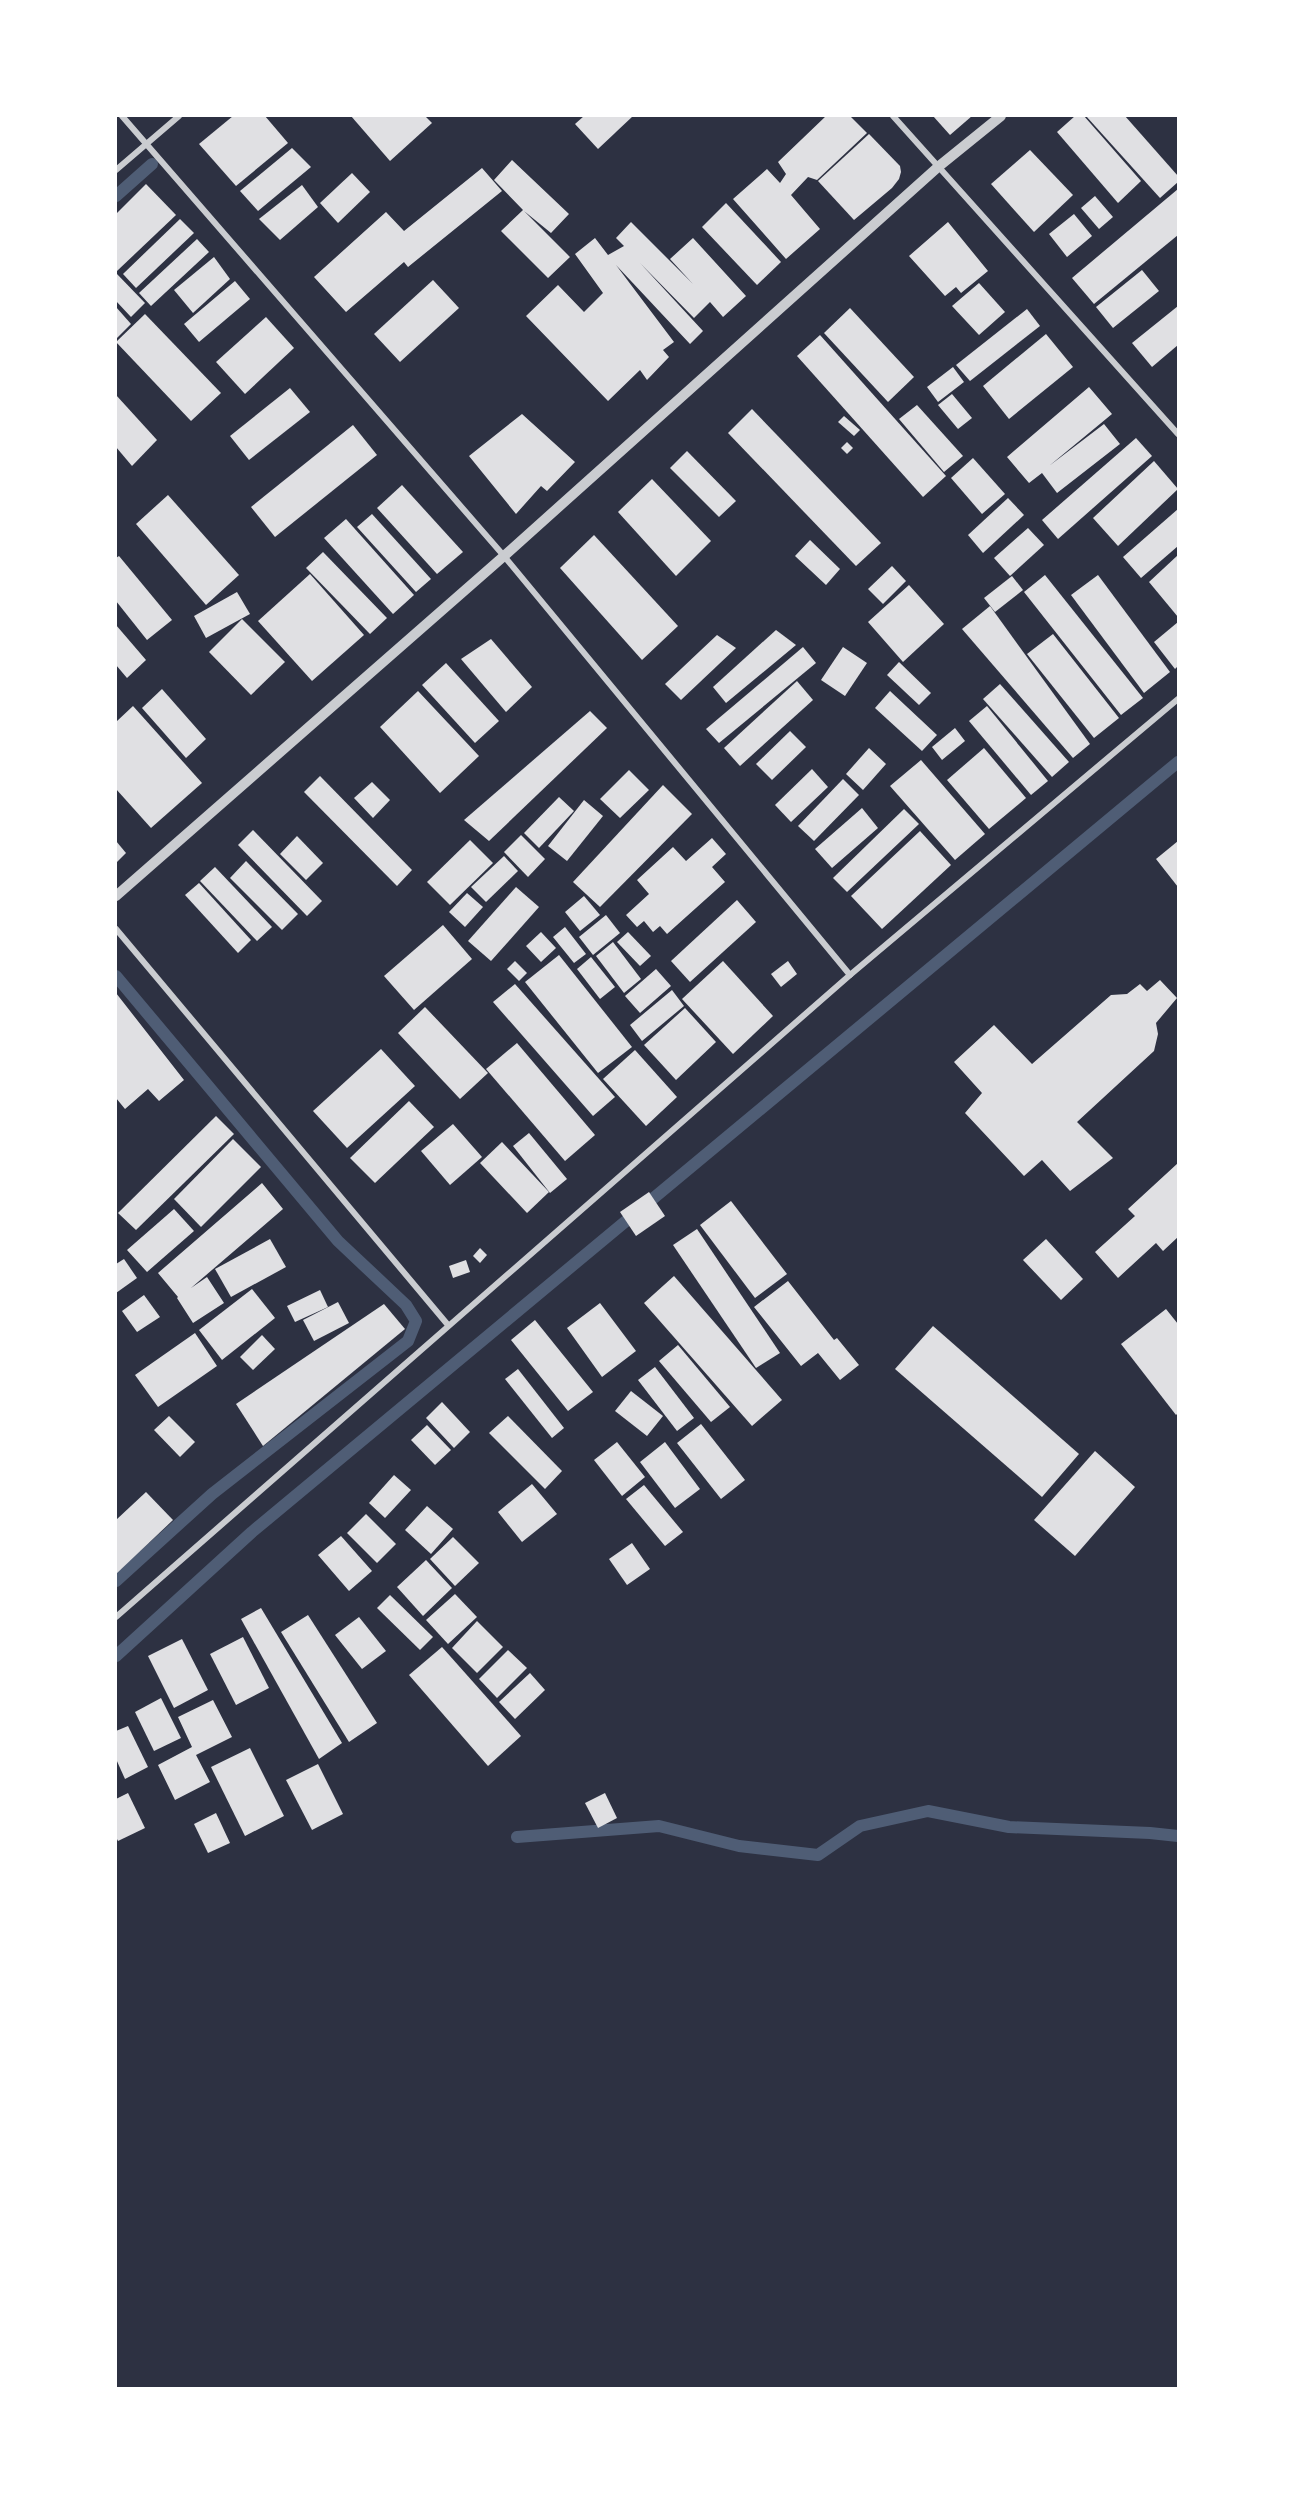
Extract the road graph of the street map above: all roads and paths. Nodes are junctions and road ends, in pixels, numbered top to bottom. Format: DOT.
graph roads {
  1 [pos="122,116"];
  2 [pos="179,116"];
  3 [pos="893,116"];
  4 [pos="1000,116"];
  5 [pos="145,144"];
  6 [pos="938,168"];
  7 [pos="116,170"];
  8 [pos="1179,434"];
  9 [pos="504,556"];
  10 [pos="1179,699"];
  11 [pos="116,896"];
  12 [pos="116,929"];
  13 [pos="850,975"];
  14 [pos="448,1324"];
  15 [pos="116,1617"];
  1 -- 5 [label="street"];
  2 -- 5 [label="street"];
  3 -- 6 [label="street"];
  4 -- 6 [label="street"];
  5 -- 7 [label="street"];
  5 -- 9 [label="street"];
  6 -- 8 [label="street"];
  6 -- 9 [label="street"];
  9 -- 11 [label="street"];
  9 -- 13 [label="street"];
  10 -- 13 [label="street"];
  12 -- 14 [label="street"];
  13 -- 14 [label="street"];
  14 -- 15 [label="street"];
}
